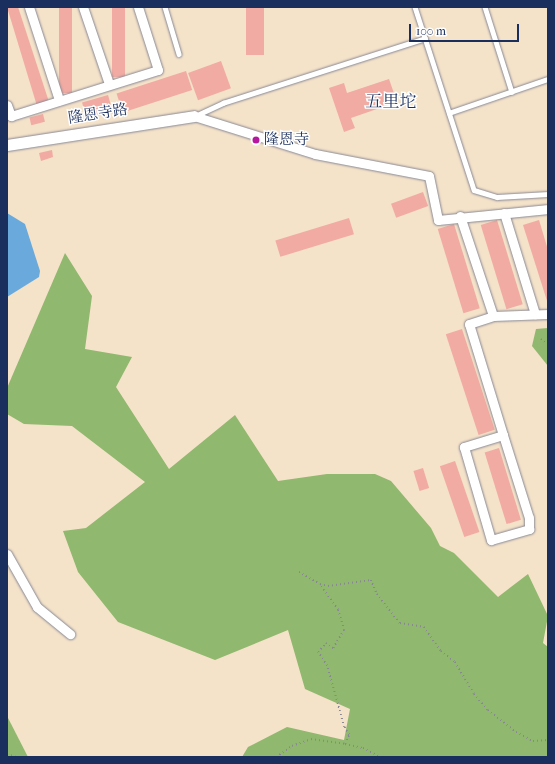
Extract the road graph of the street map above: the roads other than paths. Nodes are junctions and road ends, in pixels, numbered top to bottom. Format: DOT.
graph roads {
  1 [pos="29,7"];
  2 [pos="83,7"];
  3 [pos="138,7"];
  4 [pos="165,7"];
  5 [pos="415,7"];
  6 [pos="485,7"];
  7 [pos="425,38"];
  8 [pos="179,54"];
  9 [pos="548,79"];
  10 [pos="109,84"];
  11 [pos="512,92"];
  12 [pos="59,100"];
  13 [pos="7,105"];
  14 [pos="449,113"];
  15 [pos="194,116"];
  16 [pos="7,145"];
  17 [pos="548,194"];
  18 [pos="548,209"];
  19 [pos="504,213"];
  20 [pos="460,216"];
  21 [pos="535,314"];
  22 [pos="548,314"];
  23 [pos="493,316"];
  24 [pos="503,435"];
  25 [pos="7,554"];
  26 [pos="70,634"];
  1 -- 12 [label="street"];
  2 -- 10 [label="street"];
  3 -- 10 [label="street"];
  4 -- 8 [label="lane"];
  5 -- 7 [label="lane"];
  6 -- 11 [label="lane"];
  7 -- 14 [label="lane"];
  7 -- 15 [label="lane"];
  9 -- 11 [label="lane"];
  10 -- 12 [label="street"];
  11 -- 14 [label="lane"];
  12 -- 13 [label="street"];
  14 -- 17 [label="lane"];
  15 -- 16 [label="street, 隆恩寺路"];
  15 -- 20 [label="street"];
  18 -- 19 [label="street"];
  19 -- 20 [label="street"];
  19 -- 21 [label="street"];
  20 -- 23 [label="street"];
  21 -- 22 [label="street"];
  21 -- 23 [label="street"];
  23 -- 24 [label="street"];
  24 -- 24 [label="street"];
  25 -- 26 [label="street"];
}
